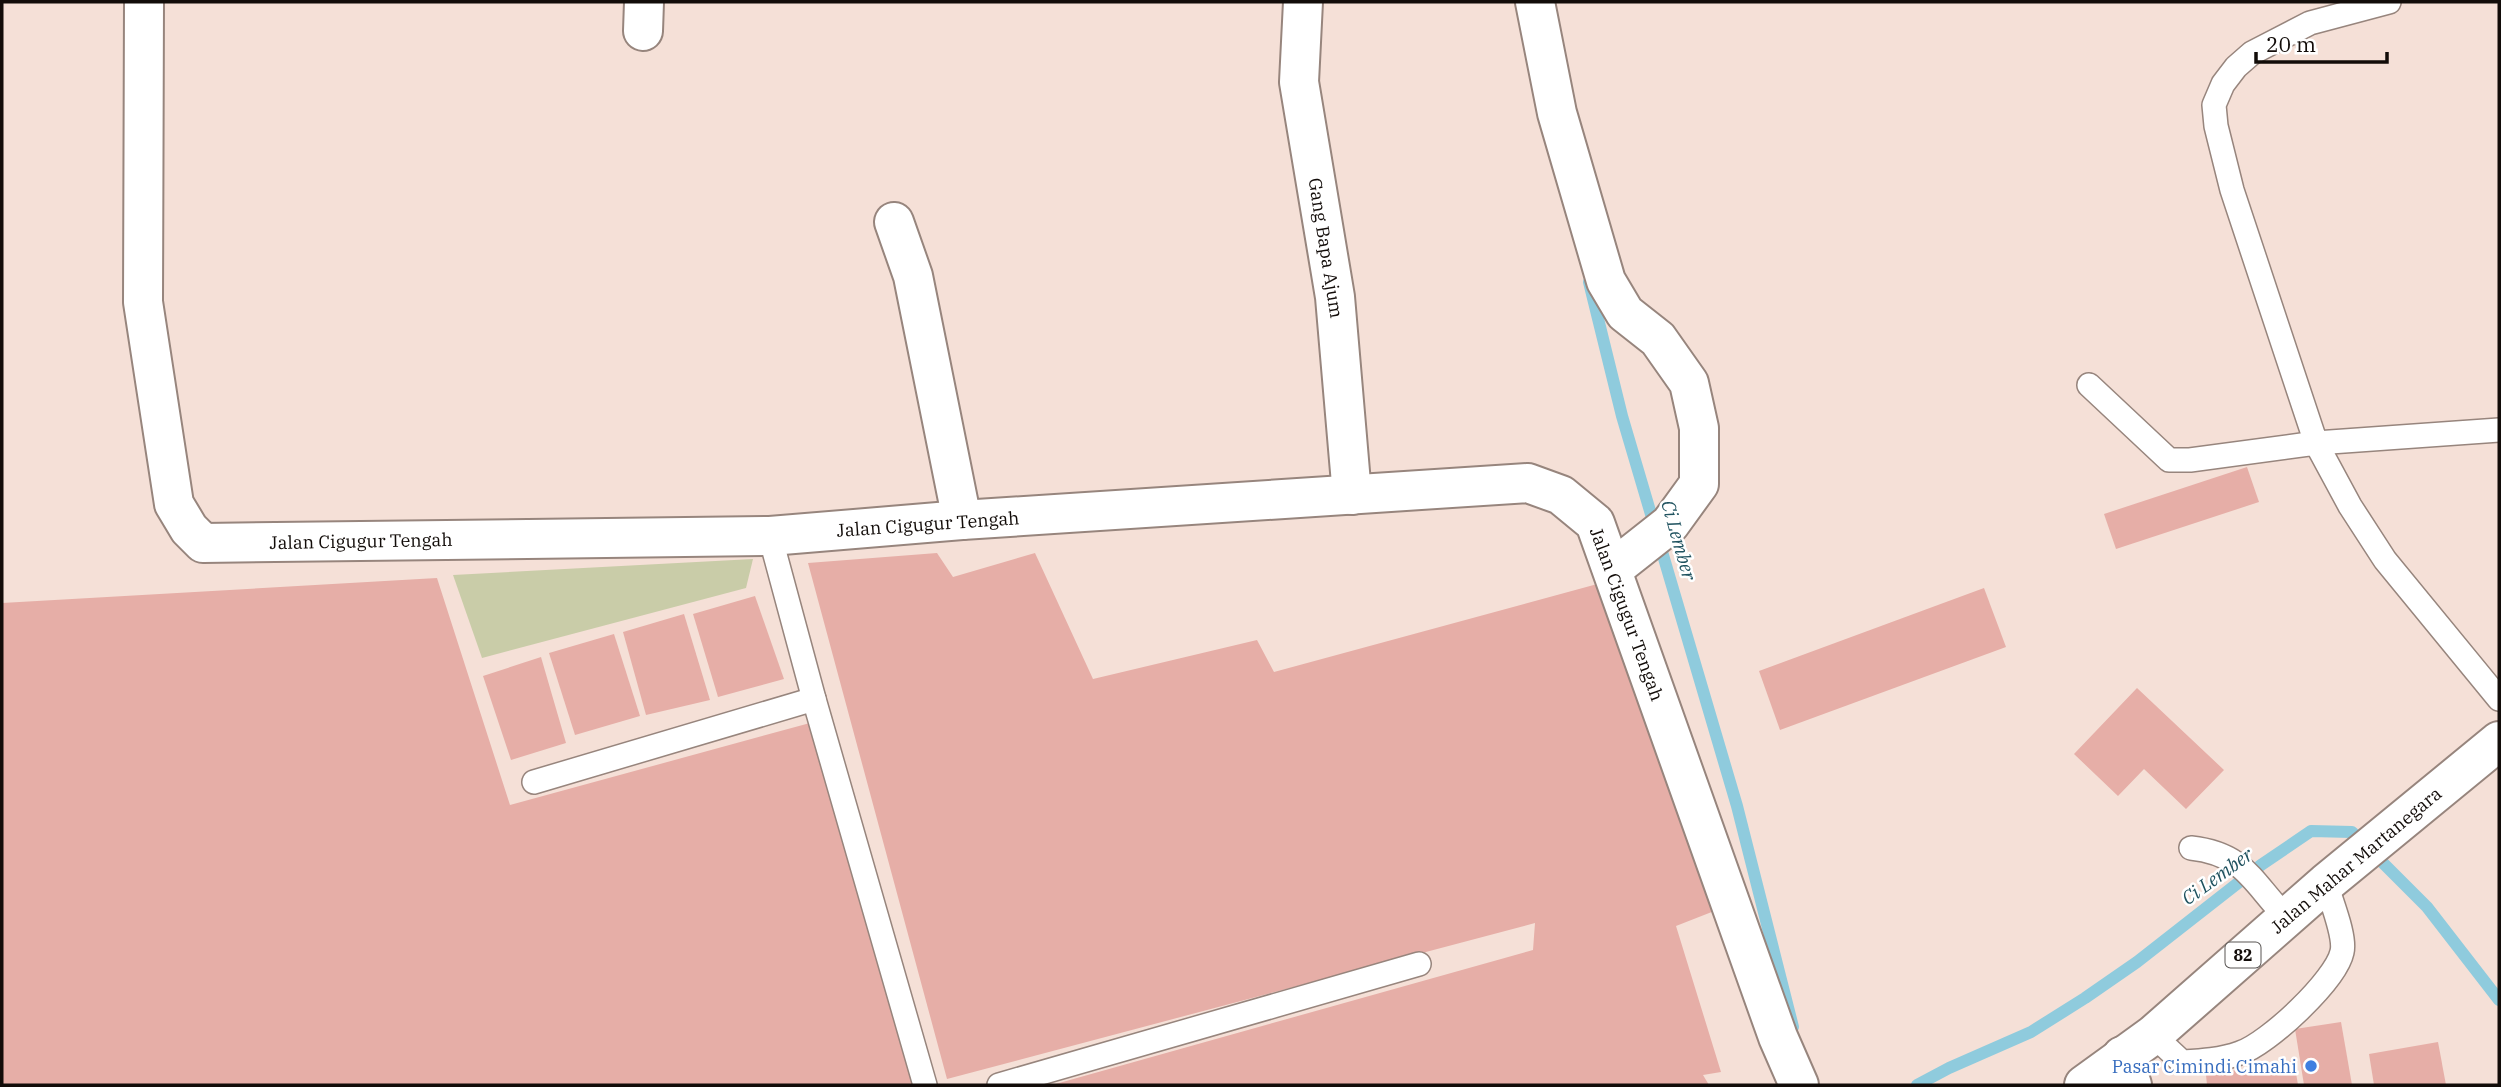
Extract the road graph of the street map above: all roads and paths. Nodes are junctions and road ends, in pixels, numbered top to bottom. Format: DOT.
graph roads {
  1 [pos="144,2"];
  2 [pos="1303,2"];
  3 [pos="1535,2"];
  4 [pos="2389,2"];
  5 [pos="894,222"];
  6 [pos="2089,385"];
  7 [pos="2499,430"];
  8 [pos="2316,443"];
  9 [pos="1352,495"];
  10 [pos="962,520"];
  11 [pos="770,536"];
  12 [pos="1626,559"];
  13 [pos="814,699"];
  14 [pos="2499,699"];
  15 [pos="2499,741"];
  16 [pos="534,782"];
  17 [pos="2190,848"];
  18 [pos="2326,883"];
  19 [pos="2278,909"];
  20 [pos="1419,964"];
  21 [pos="2153,1035"];
  22 [pos="2127,1071"];
  23 [pos="925,1085"];
  24 [pos="999,1085"];
  25 [pos="1799,1085"];
  26 [pos="2084,1085"];
  1 -- 11 [label="street, Jalan Cigugur Tengah"];
  2 -- 9 [label="street, Gang Bapa Ajum"];
  3 -- 12 [label="street"];
  4 -- 8 [label="lane"];
  5 -- 10 [label="street"];
  6 -- 8 [label="lane"];
  7 -- 8 [label="lane"];
  8 -- 14 [label="lane"];
  9 -- 10 [label="street, Jalan Cigugur Tengah"];
  9 -- 12 [label="street, Jalan Cigugur Tengah"];
  10 -- 11 [label="street, Jalan Cigugur Tengah"];
  11 -- 13 [label="lane"];
  12 -- 25 [label="street, Jalan Cigugur Tengah"];
  13 -- 16 [label="lane"];
  13 -- 23 [label="lane"];
  15 -- 18 [label="street, Jalan Mahar Martanegara / 82"];
  17 -- 19 [label="lane"];
  18 -- 19 [label="street, Jalan Mahar Martanegara / 82"];
  18 -- 21 [label="lane"];
  19 -- 21 [label="street, Jalan Mahar Martanegara / 82"];
  20 -- 24 [label="lane"];
  21 -- 22 [label="street, Jalan Mahar Martanegara / 82"];
  22 -- 26 [label="street, Jalan Mahar Martanegara / 82"];
}
